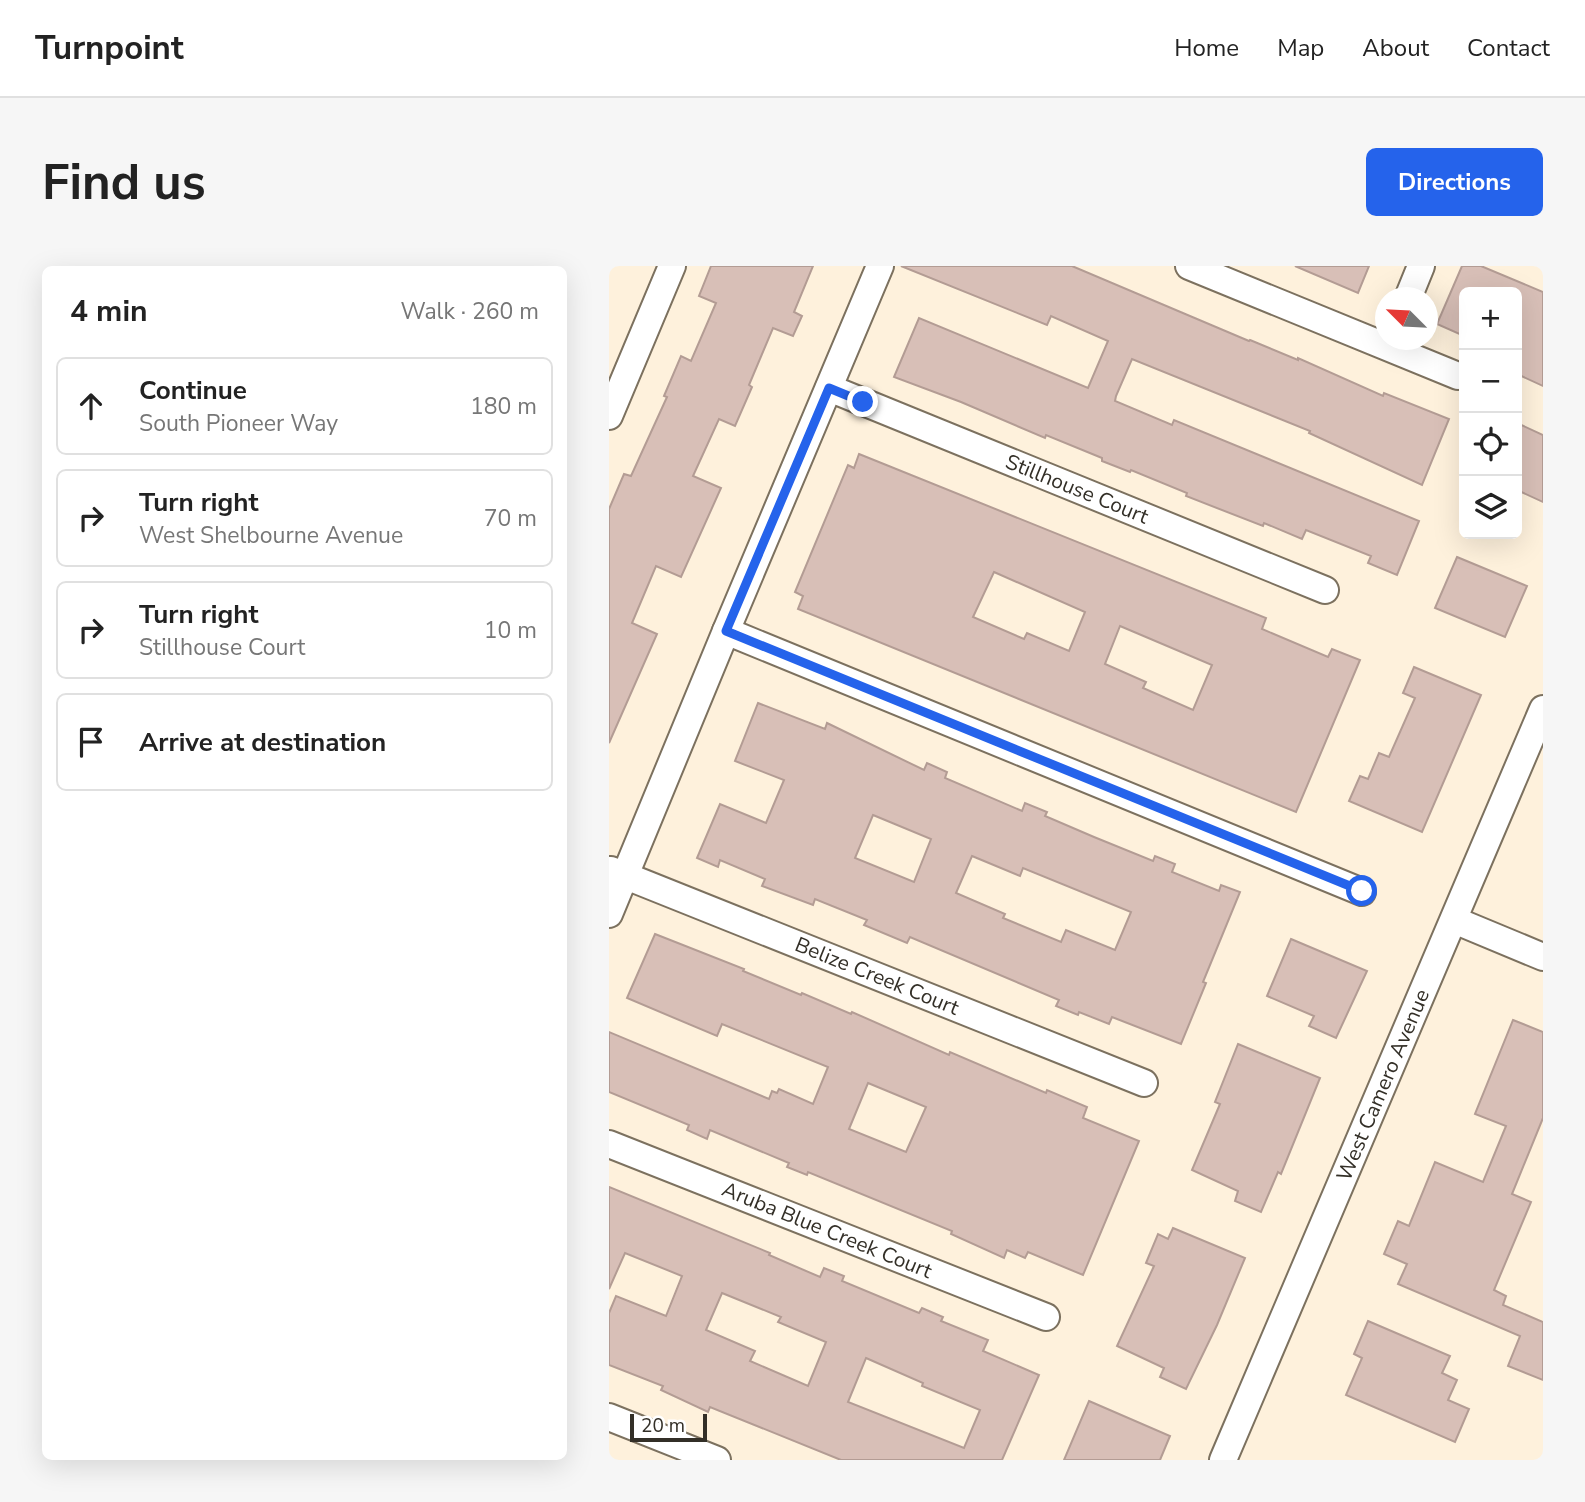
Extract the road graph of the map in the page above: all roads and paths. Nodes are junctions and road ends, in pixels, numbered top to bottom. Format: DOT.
graph roads {
  1 [pos="672,266"];
  2 [pos="880,266"];
  3 [pos="1189,266"];
  4 [pos="1421,266"];
  5 [pos="1412,287"];
  6 [pos="1375,338"];
  7 [pos="1404,350"];
  8 [pos="1458,376"];
  9 [pos="829,388"];
  10 [pos="609,416"];
  11 [pos="1325,590"];
  12 [pos="726,631"];
  13 [pos="1543,709"];
  14 [pos="617,873"];
  15 [pos="1362,891"];
  16 [pos="609,914"];
  17 [pos="1454,920"];
  18 [pos="1543,957"];
  19 [pos="1144,1083"];
  20 [pos="609,1143"];
  21 [pos="1046,1317"];
  22 [pos="609,1417"];
  23 [pos="717,1460"];
  24 [pos="1223,1460"];
  1 -- 10 [label="street"];
  2 -- 9 [label="street"];
  3 -- 6 [label="street"];
  4 -- 5 [label="street"];
  7 -- 8 [label="street"];
  9 -- 11 [label="street, Stillhouse Court"];
  9 -- 12 [label="street"];
  12 -- 14 [label="street"];
  12 -- 15 [label="street"];
  13 -- 17 [label="street, West Camero Avenue"];
  14 -- 16 [label="street"];
  14 -- 19 [label="street, Belize Creek Court"];
  17 -- 18 [label="street"];
  17 -- 24 [label="street, West Camero Avenue"];
  20 -- 21 [label="street, Aruba Blue Creek Court"];
  22 -- 23 [label="street"];
}
